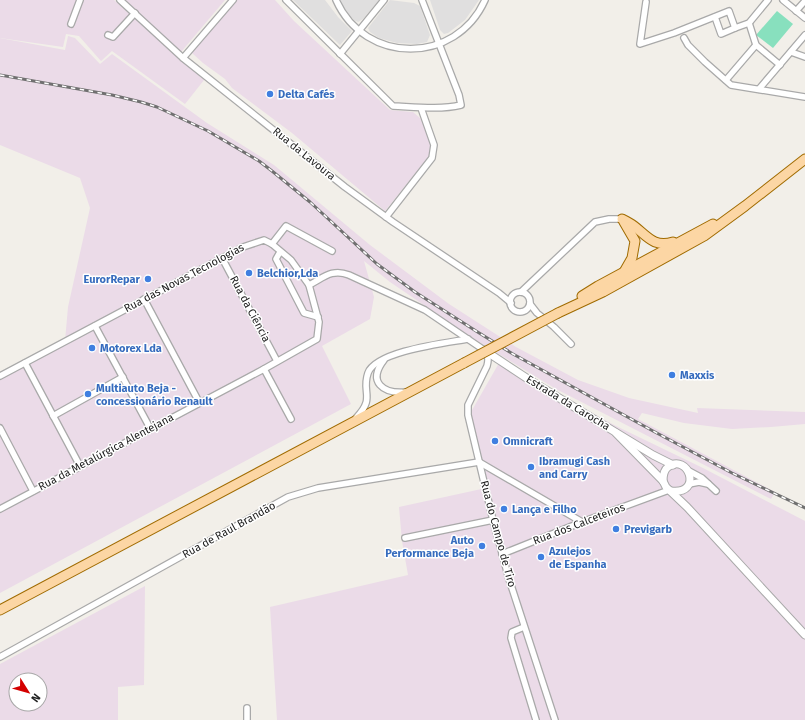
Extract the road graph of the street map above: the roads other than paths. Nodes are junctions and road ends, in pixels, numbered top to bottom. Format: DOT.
graph roads {
  1 [pos="80,0"];
  2 [pos="120,0"];
  3 [pos="233,0"];
  4 [pos="286,0"];
  5 [pos="336,0"];
  6 [pos="384,0"];
  7 [pos="422,0"];
  8 [pos="485,0"];
  9 [pos="768,0"];
  10 [pos="784,0"];
  11 [pos="647,1"];
  12 [pos="805,1"];
  13 [pos="796,11"];
  14 [pos="135,13"];
  15 [pos="715,18"];
  16 [pos="805,18"];
  17 [pos="749,23"];
  18 [pos="71,24"];
  19 [pos="687,28"];
  20 [pos="736,28"];
  21 [pos="358,31"];
  22 [pos="674,33"];
  23 [pos="108,34"];
  24 [pos="805,35"];
  25 [pos="684,38"];
  26 [pos="439,44"];
  27 [pos="756,45"];
  28 [pos="792,52"];
  29 [pos="340,54"];
  30 [pos="805,57"];
  31 [pos="183,58"];
  32 [pos="780,65"];
  33 [pos="726,80"];
  34 [pos="760,89"];
  35 [pos="805,97"];
  36 [pos="421,108"];
  37 [pos="804,163"];
  38 [pos="745,206"];
  39 [pos="386,217"];
  40 [pos="622,219"];
  41 [pos="644,236"];
  42 [pos="686,238"];
  43 [pos="635,241"];
  44 [pos="272,244"];
  45 [pos="332,251"];
  46 [pos="280,252"];
  47 [pos="222,258"];
  48 [pos="653,260"];
  49 [pos="624,272"];
  50 [pos="533,282"];
  51 [pos="309,285"];
  52 [pos="499,292"];
  53 [pos="521,292"];
  54 [pos="513,295"];
  55 [pos="528,296"];
  56 [pos="144,299"];
  57 [pos="511,303"];
  58 [pos="530,304"];
  59 [pos="525,310"];
  60 [pos="537,313"];
  61 [pos="558,313"];
  62 [pos="318,317"];
  63 [pos="95,326"];
  64 [pos="468,339"];
  65 [pos="571,344"];
  66 [pos="484,350"];
  67 [pos="385,358"];
  68 [pos="277,361"];
  69 [pos="25,363"];
  70 [pos="264,368"];
  71 [pos="0,376"];
  72 [pos="123,377"];
  73 [pos="410,392"];
  74 [pos="200,402"];
  75 [pos="53,416"];
  76 [pos="291,419"];
  77 [pos="352,422"];
  78 [pos="0,428"];
  79 [pos="150,428"];
  80 [pos="616,433"];
  81 [pos="653,456"];
  82 [pos="479,462"];
  83 [pos="645,462"];
  84 [pos="673,465"];
  85 [pos="80,466"];
  86 [pos="689,471"];
  87 [pos="663,480"];
  88 [pos="709,485"];
  89 [pos="688,486"];
  90 [pos="32,491"];
  91 [pos="670,491"];
  92 [pos="716,491"];
  93 [pos="656,495"];
  94 [pos="687,507"];
  95 [pos="0,509"];
  96 [pos="493,520"];
  97 [pos="582,522"];
  98 [pos="405,538"];
  99 [pos="502,554"];
  100 [pos="0,610"];
  101 [pos="524,627"];
  102 [pos="805,634"];
  103 [pos="0,657"];
  104 [pos="247,708"];
  105 [pos="247,720"];
  106 [pos="536,720"];
  107 [pos="555,720"];
  1 -- 18 [label="street"];
  2 -- 14 [label="street, Rua da Lavoura"];
  3 -- 31 [label="street"];
  4 -- 29 [label="street"];
  5 -- 21 [label="street"];
  6 -- 21 [label="street"];
  7 -- 26 [label="street"];
  8 -- 26 [label="street"];
  9 -- 17 [label="street"];
  10 -- 13 [label="street"];
  11 -- 22 [label="street"];
  12 -- 13 [label="street"];
  13 -- 16 [label="street"];
  14 -- 23 [label="street"];
  14 -- 31 [label="street, Rua da Lavoura"];
  15 -- 19 [label="street"];
  15 -- 20 [label="street"];
  15 -- 20 [label="street"];
  17 -- 20 [label="street"];
  17 -- 27 [label="street"];
  19 -- 22 [label="street"];
  19 -- 25 [label="street"];
  21 -- 26 [label="street"];
  21 -- 29 [label="street"];
  22 -- 25 [label="street"];
  24 -- 28 [label="street"];
  25 -- 33 [label="street"];
  26 -- 36 [label="street"];
  27 -- 32 [label="street"];
  27 -- 33 [label="street"];
  28 -- 30 [label="street"];
  28 -- 32 [label="street"];
  29 -- 36 [label="street"];
  31 -- 39 [label="street, Rua da Lavoura"];
  32 -- 34 [label="street"];
  33 -- 34 [label="street"];
  34 -- 35 [label="street"];
  36 -- 39 [label="street"];
  37 -- 38 [label="main road"];
  38 -- 42 [label="main road"];
  38 -- 48 [label="main road"];
  39 -- 52 [label="street, Rua da Lavoura"];
  40 -- 41 [label="main road"];
  40 -- 43 [label="main road"];
  40 -- 50 [label="street"];
  41 -- 42 [label="main road"];
  41 -- 48 [label="main road"];
  42 -- 48 [label="main road"];
  43 -- 48 [label="main road"];
  43 -- 49 [label="main road"];
  44 -- 45 [label="street"];
  44 -- 46 [label="street"];
  44 -- 47 [label="street, Rua das Novas Tecnologias"];
  46 -- 51 [label="street"];
  46 -- 62 [label="street"];
  47 -- 56 [label="street, Rua das Novas Tecnologias"];
  47 -- 68 [label="street, Rua da Ciência"];
  48 -- 49 [label="main road"];
  48 -- 61 [label="main road"];
  49 -- 61 [label="main road"];
  50 -- 53 [label="street"];
  50 -- 55 [label="street"];
  51 -- 62 [label="street"];
  51 -- 64 [label="street"];
  52 -- 54 [label="street"];
  52 -- 57 [label="street"];
  53 -- 54 [label="street"];
  53 -- 55 [label="street"];
  54 -- 57 [label="street"];
  55 -- 58 [label="street"];
  56 -- 63 [label="street, Rua das Novas Tecnologias"];
  56 -- 74 [label="street"];
  57 -- 59 [label="street"];
  58 -- 59 [label="street"];
  58 -- 60 [label="street"];
  59 -- 60 [label="street"];
  60 -- 65 [label="street"];
  61 -- 73 [label="main road, bridge"];
  62 -- 68 [label="street, Rua da Metalúrgica Alentejana"];
  63 -- 69 [label="street, Rua das Novas Tecnologias"];
  63 -- 72 [label="street"];
  64 -- 66 [label="street"];
  64 -- 67 [label="street"];
  66 -- 80 [label="street, Estrada da Carocha"];
  66 -- 82 [label="street, Rua do Campo de Tiro"];
  67 -- 73 [label="street"];
  67 -- 77 [label="street"];
  68 -- 70 [label="street, Rua da Metalúrgica Alentejana"];
  69 -- 71 [label="street, Rua das Novas Tecnologias"];
  69 -- 75 [label="street"];
  70 -- 74 [label="street, Rua da Metalúrgica Alentejana"];
  70 -- 76 [label="street"];
  72 -- 75 [label="street"];
  72 -- 79 [label="street"];
  73 -- 77 [label="main road"];
  74 -- 79 [label="street, Rua da Metalúrgica Alentejana"];
  75 -- 85 [label="street"];
  77 -- 100 [label="main road"];
  78 -- 90 [label="street"];
  79 -- 85 [label="street, Rua da Metalúrgica Alentejana"];
  80 -- 81 [label="street, Estrada da Carocha"];
  80 -- 83 [label="street"];
  81 -- 83 [label="street"];
  81 -- 84 [label="street, Estrada da Carocha"];
  81 -- 87 [label="street"];
  82 -- 96 [label="street, Rua do Campo de Tiro"];
  82 -- 97 [label="street"];
  82 -- 103 [label="street, Rua de Raul Brandão"];
  83 -- 87 [label="street"];
  84 -- 86 [label="street"];
  84 -- 87 [label="street"];
  85 -- 90 [label="street, Rua da Metalúrgica Alentejana"];
  86 -- 88 [label="street"];
  86 -- 89 [label="street"];
  87 -- 91 [label="street"];
  87 -- 93 [label="street"];
  88 -- 89 [label="street"];
  88 -- 92 [label="street"];
  89 -- 91 [label="street"];
  89 -- 94 [label="street"];
  90 -- 95 [label="street, Rua da Metalúrgica Alentejana"];
  91 -- 93 [label="street, Rua dos Calceteiros"];
  91 -- 94 [label="street"];
  93 -- 97 [label="street, Rua dos Calceteiros"];
  94 -- 102 [label="street"];
  96 -- 98 [label="street"];
  96 -- 99 [label="street, Rua do Campo de Tiro"];
  97 -- 99 [label="street, Rua dos Calceteiros"];
  99 -- 101 [label="street, Rua do Campo de Tiro"];
  101 -- 106 [label="street"];
  101 -- 107 [label="street, Rua do Campo de Tiro"];
  104 -- 105 [label="street"];
}
